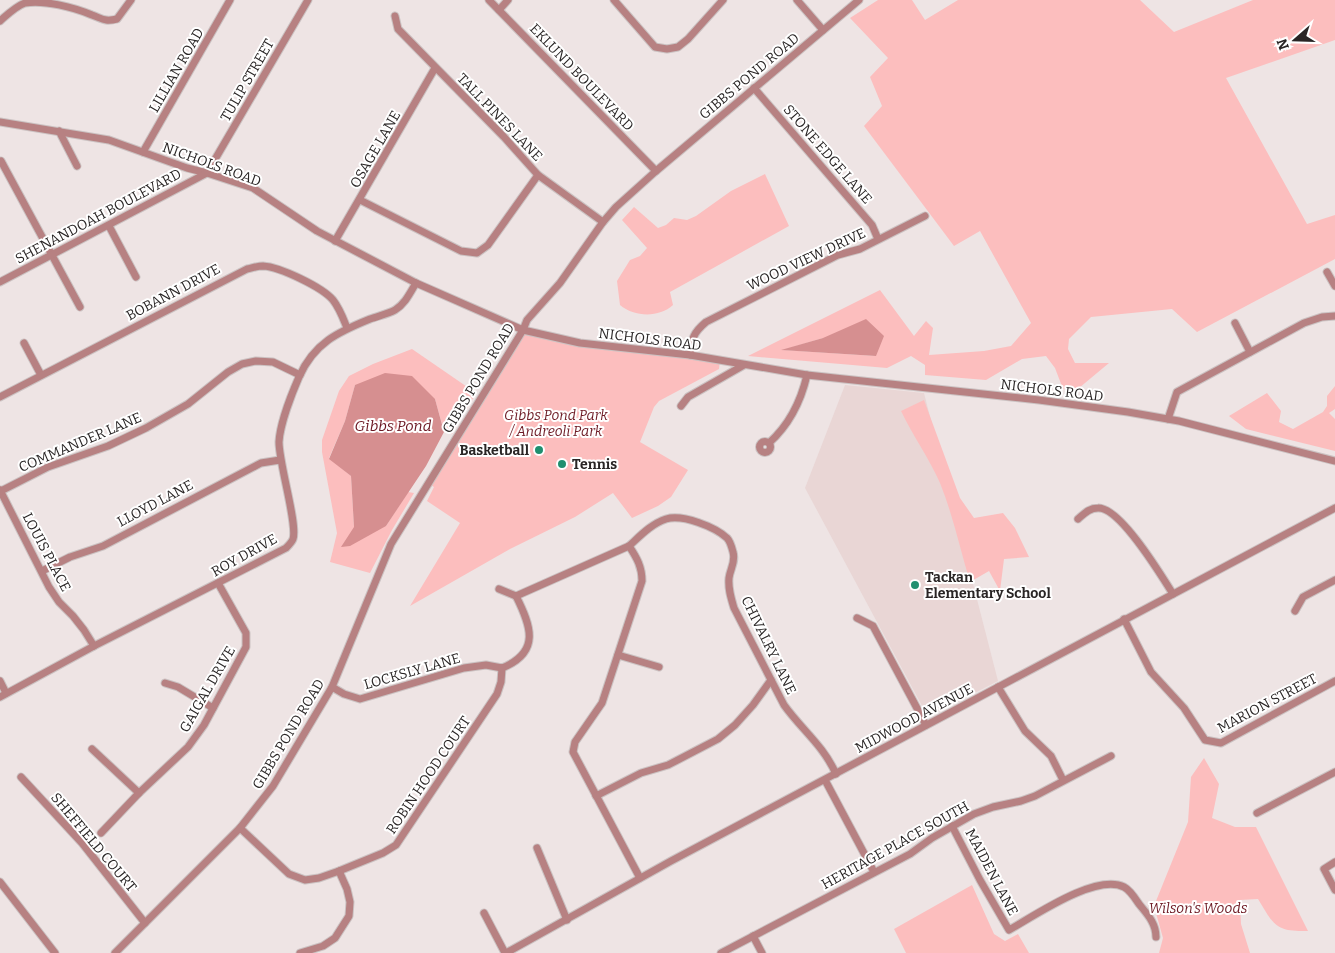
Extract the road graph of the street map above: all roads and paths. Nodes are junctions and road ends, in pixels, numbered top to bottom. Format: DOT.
graph roads {
  1 [pos="131,0"];
  2 [pos="230,0"];
  3 [pos="308,0"];
  4 [pos="489,0"];
  5 [pos="508,0"];
  6 [pos="614,0"];
  7 [pos="723,0"];
  8 [pos="797,0"];
  9 [pos="859,0"];
  10 [pos="499,10"];
  11 [pos="395,16"];
  12 [pos="0,21"];
  13 [pos="823,30"];
  14 [pos="435,68"];
  15 [pos="754,88"];
  16 [pos="0,122"];
  17 [pos="59,131"];
  18 [pos="143,152"];
  19 [pos="2,161"];
  20 [pos="77,166"];
  21 [pos="656,171"];
  22 [pos="207,173"];
  23 [pos="538,175"];
  24 [pos="360,200"];
  25 [pos="925,216"];
  26 [pos="603,222"];
  27 [pos="109,226"];
  28 [pos="878,239"];
  29 [pos="335,241"];
  30 [pos="52,255"];
  31 [pos="1327,272"];
  32 [pos="136,277"];
  33 [pos="0,282"];
  34 [pos="416,283"];
  35 [pos="1335,286"];
  36 [pos="80,307"];
  37 [pos="1335,316"];
  38 [pos="1235,323"];
  39 [pos="347,328"];
  40 [pos="523,330"];
  41 [pos="24,343"];
  42 [pos="1250,352"];
  43 [pos="690,355"];
  44 [pos="744,365"];
  45 [pos="41,375"];
  46 [pos="300,375"];
  47 [pos="807,375"];
  48 [pos="0,397"];
  49 [pos="681,406"];
  50 [pos="1168,419"];
  51 [pos="769,443"];
  52 [pos="280,460"];
  53 [pos="1335,461"];
  54 [pos="0,491"];
  55 [pos="1335,508"];
  56 [pos="1078,519"];
  57 [pos="629,546"];
  58 [pos="42,571"];
  59 [pos="1335,580"];
  60 [pos="218,584"];
  61 [pos="499,589"];
  62 [pos="1173,594"];
  63 [pos="516,596"];
  64 [pos="1295,611"];
  65 [pos="857,618"];
  66 [pos="1124,619"];
  67 [pos="94,646"];
  68 [pos="618,655"];
  69 [pos="659,667"];
  70 [pos="502,668"];
  71 [pos="771,680"];
  72 [pos="0,681"];
  73 [pos="1335,681"];
  74 [pos="165,682"];
  75 [pos="332,687"];
  76 [pos="998,687"];
  77 [pos="3,695"];
  78 [pos="212,708"];
  79 [pos="926,725"];
  80 [pos="92,748"];
  81 [pos="1112,756"];
  82 [pos="1335,772"];
  83 [pos="836,774"];
  84 [pos="22,777"];
  85 [pos="825,780"];
  86 [pos="1064,780"];
  87 [pos="139,793"];
  88 [pos="596,796"];
  89 [pos="1257,813"];
  90 [pos="952,826"];
  91 [pos="240,828"];
  92 [pos="101,833"];
  93 [pos="537,848"];
  94 [pos="1335,862"];
  95 [pos="339,871"];
  96 [pos="874,872"];
  97 [pos="640,878"];
  98 [pos="0,882"];
  99 [pos="1335,890"];
  100 [pos="484,913"];
  101 [pos="567,920"];
  102 [pos="145,923"];
  103 [pos="753,936"];
  104 [pos="1156,937"];
  105 [pos="55,953"];
  106 [pos="115,953"];
  107 [pos="300,953"];
  108 [pos="505,953"];
  109 [pos="721,953"];
  110 [pos="762,953"];
  1 -- 12 [label="street"];
  2 -- 18 [label="street, LILLIAN ROAD"];
  3 -- 22 [label="street, TULIP STREET"];
  4 -- 10 [label="street, EKLUND BOULEVARD"];
  5 -- 10 [label="street"];
  6 -- 7 [label="street"];
  8 -- 13 [label="street"];
  9 -- 13 [label="street, GIBBS POND ROAD"];
  10 -- 21 [label="street, EKLUND BOULEVARD"];
  11 -- 14 [label="street, TALL PINES LANE"];
  13 -- 15 [label="street, GIBBS POND ROAD"];
  14 -- 23 [label="street, TALL PINES LANE"];
  14 -- 24 [label="street, OSAGE LANE"];
  15 -- 21 [label="street, GIBBS POND ROAD"];
  15 -- 28 [label="street, STONE EDGE LANE"];
  16 -- 17 [label="street, NICHOLS ROAD"];
  17 -- 18 [label="street, NICHOLS ROAD"];
  17 -- 20 [label="street"];
  18 -- 22 [label="street, NICHOLS ROAD"];
  19 -- 30 [label="street"];
  21 -- 26 [label="street, GIBBS POND ROAD"];
  22 -- 27 [label="street, SHENANDOAH BOULEVARD"];
  22 -- 29 [label="street, NICHOLS ROAD"];
  23 -- 24 [label="street"];
  23 -- 26 [label="street, TALL PINES LANE"];
  24 -- 29 [label="street, OSAGE LANE"];
  25 -- 28 [label="street, WOOD VIEW DRIVE"];
  26 -- 40 [label="street, GIBBS POND ROAD"];
  27 -- 30 [label="street, SHENANDOAH BOULEVARD"];
  27 -- 32 [label="street"];
  28 -- 43 [label="street, WOOD VIEW DRIVE"];
  29 -- 34 [label="street, NICHOLS ROAD"];
  30 -- 33 [label="street, SHENANDOAH BOULEVARD"];
  30 -- 36 [label="street"];
  31 -- 35 [label="street"];
  34 -- 39 [label="street, ROY DRIVE"];
  34 -- 40 [label="street, NICHOLS ROAD"];
  37 -- 42 [label="street"];
  38 -- 42 [label="street"];
  39 -- 45 [label="street, BOBANN DRIVE"];
  39 -- 46 [label="street, ROY DRIVE"];
  40 -- 43 [label="street, NICHOLS ROAD"];
  40 -- 75 [label="street, GIBBS POND ROAD"];
  41 -- 45 [label="street"];
  42 -- 50 [label="street"];
  43 -- 44 [label="street, NICHOLS ROAD"];
  44 -- 47 [label="street, NICHOLS ROAD"];
  44 -- 49 [label="street"];
  45 -- 48 [label="street, BOBANN DRIVE"];
  46 -- 52 [label="street, ROY DRIVE"];
  46 -- 54 [label="street, COMMANDER LANE"];
  47 -- 50 [label="street, NICHOLS ROAD"];
  47 -- 51 [label="street"];
  50 -- 53 [label="street, NICHOLS ROAD"];
  52 -- 58 [label="street, LLOYD LANE"];
  52 -- 60 [label="street, ROY DRIVE"];
  54 -- 58 [label="street, LOUIS PLACE"];
  55 -- 62 [label="street, MIDWOOD AVENUE"];
  56 -- 62 [label="street"];
  57 -- 63 [label="street, CHIVALRY LANE"];
  57 -- 68 [label="street"];
  57 -- 71 [label="street, CHIVALRY LANE"];
  58 -- 67 [label="street, LOUIS PLACE"];
  59 -- 64 [label="street"];
  60 -- 67 [label="street, ROY DRIVE"];
  60 -- 78 [label="street, GAIGAL DRIVE"];
  61 -- 63 [label="street"];
  62 -- 66 [label="street, MIDWOOD AVENUE"];
  63 -- 70 [label="street"];
  65 -- 79 [label="street"];
  66 -- 73 [label="street, MARION STREET"];
  66 -- 76 [label="street, MIDWOOD AVENUE"];
  67 -- 77 [label="street, ROY DRIVE"];
  68 -- 69 [label="street"];
  68 -- 88 [label="street"];
  70 -- 75 [label="street, LOCKSLY LANE"];
  70 -- 95 [label="street, ROBIN HOOD COURT"];
  71 -- 83 [label="street, CHIVALRY LANE"];
  71 -- 88 [label="street"];
  72 -- 77 [label="street"];
  74 -- 78 [label="street"];
  75 -- 91 [label="street, GIBBS POND ROAD"];
  76 -- 79 [label="street, MIDWOOD AVENUE"];
  76 -- 86 [label="street"];
  78 -- 87 [label="street, GAIGAL DRIVE"];
  79 -- 83 [label="street, MIDWOOD AVENUE"];
  80 -- 87 [label="street"];
  81 -- 86 [label="street, HERITAGE PLACE SOUTH"];
  82 -- 89 [label="street"];
  83 -- 85 [label="street, MIDWOOD AVENUE"];
  84 -- 102 [label="street, SHEFFIELD COURT"];
  85 -- 96 [label="street"];
  85 -- 97 [label="street, MIDWOOD AVENUE"];
  86 -- 90 [label="street, HERITAGE PLACE SOUTH"];
  87 -- 92 [label="street, GAIGAL DRIVE"];
  88 -- 97 [label="street"];
  90 -- 96 [label="street, HERITAGE PLACE SOUTH"];
  90 -- 104 [label="street, MAIDEN LANE"];
  91 -- 95 [label="street, ROBIN HOOD COURT"];
  91 -- 102 [label="street, GIBBS POND ROAD"];
  93 -- 101 [label="street"];
  94 -- 99 [label="street"];
  95 -- 107 [label="street"];
  96 -- 103 [label="street, HERITAGE PLACE SOUTH"];
  97 -- 101 [label="street, MIDWOOD AVENUE"];
  98 -- 105 [label="street"];
  100 -- 108 [label="street"];
  101 -- 108 [label="street, MIDWOOD AVENUE"];
  102 -- 106 [label="street, GIBBS POND ROAD"];
  103 -- 109 [label="street, HERITAGE PLACE SOUTH"];
  103 -- 110 [label="street"];
}
